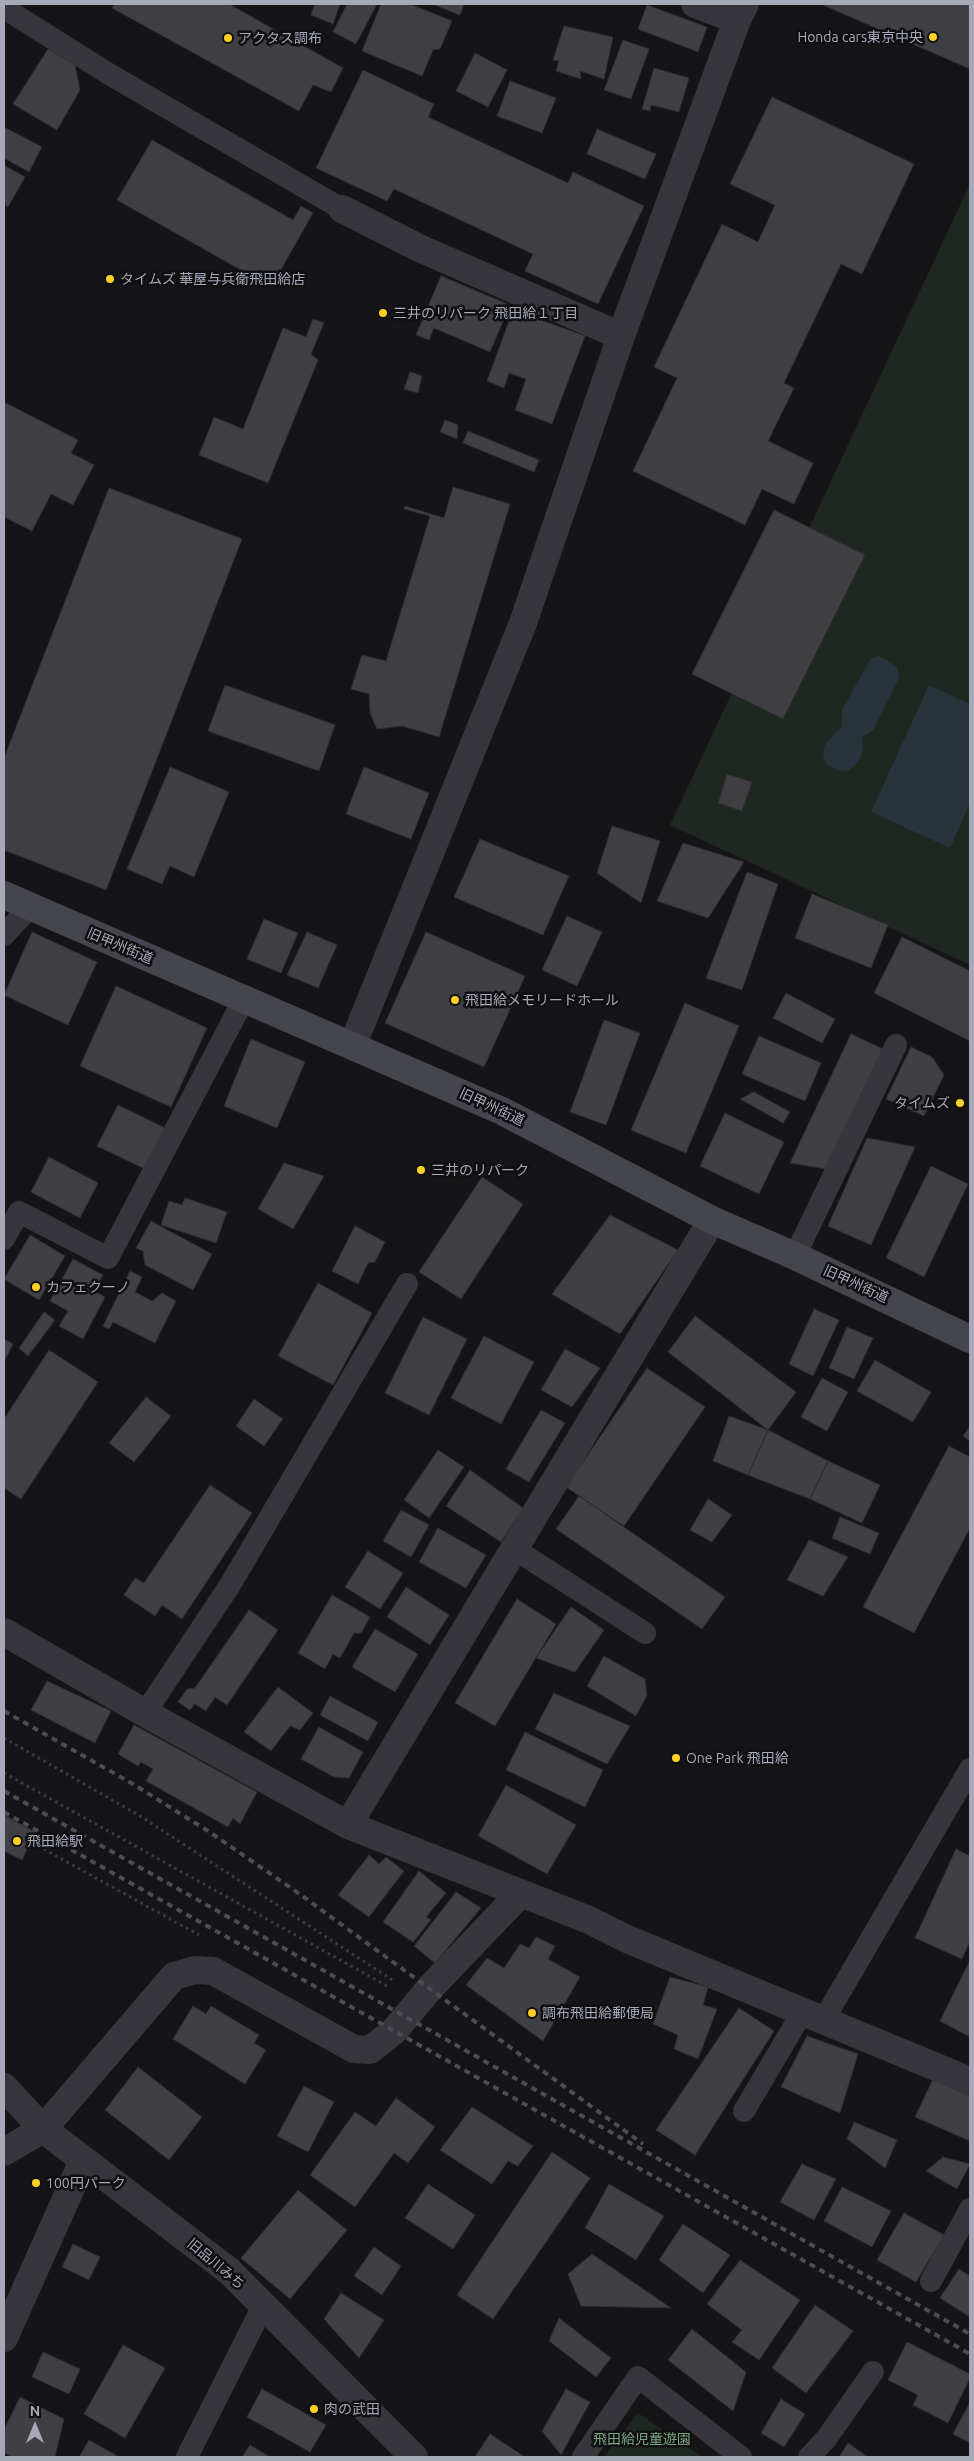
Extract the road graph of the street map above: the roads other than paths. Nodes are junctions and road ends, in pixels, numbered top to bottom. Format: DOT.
graph roads {
  1 [pos="695,4"];
  2 [pos="4,8"];
  3 [pos="741,12"];
  4 [pos="342,209"];
  5 [pos="621,336"];
  6 [pos="4,895"];
  7 [pos="30,907"];
  8 [pos="4,935"];
  9 [pos="244,999"];
  10 [pos="353,1044"];
  11 [pos="896,1045"];
  12 [pos="712,1220"];
  13 [pos="4,1239"];
  14 [pos="795,1256"];
  15 [pos="407,1284"];
  16 [pos="970,1339"];
  17 [pos="513,1548"];
  18 [pos="4,1632"];
  19 [pos="645,1633"];
  20 [pos="145,1713"];
  21 [pos="970,1770"];
  22 [pos="348,1825"];
  23 [pos="520,1894"];
  24 [pos="813,2016"];
  25 [pos="970,2081"];
  26 [pos="4,2087"];
  27 [pos="744,2111"];
  28 [pos="43,2129"];
  29 [pos="4,2152"];
  30 [pos="83,2161"];
  31 [pos="970,2209"];
  32 [pos="931,2281"];
  33 [pos="263,2306"];
  34 [pos="4,2338"];
  35 [pos="872,2372"];
  36 [pos="410,2456"];
  37 [pos="188,2457"];
  38 [pos="583,2457"];
  39 [pos="742,2457"];
  40 [pos="809,2457"];
  1 -- 3 [label="street"];
  2 -- 4 [label="lane"];
  3 -- 5 [label="street"];
  4 -- 5 [label="street"];
  5 -- 10 [label="street"];
  6 -- 7 [label="main road, 旧甲州街道"];
  7 -- 8 [label="lane"];
  7 -- 9 [label="main road, 旧甲州街道"];
  9 -- 10 [label="main road, 旧甲州街道"];
  9 -- 13 [label="lane"];
  10 -- 12 [label="main road, 旧甲州街道"];
  11 -- 14 [label="lane"];
  12 -- 14 [label="main road, 旧甲州街道"];
  12 -- 17 [label="street"];
  14 -- 16 [label="main road, 旧甲州街道"];
  15 -- 20 [label="lane"];
  17 -- 19 [label="lane"];
  17 -- 22 [label="street"];
  18 -- 20 [label="street"];
  20 -- 22 [label="street"];
  21 -- 24 [label="lane"];
  22 -- 23 [label="street"];
  23 -- 24 [label="street"];
  23 -- 28 [label="street"];
  24 -- 25 [label="street"];
  24 -- 27 [label="lane"];
  26 -- 28 [label="street, 旧品川みち"];
  28 -- 29 [label="street"];
  28 -- 30 [label="street, 旧品川みち"];
  30 -- 33 [label="street, 旧品川みち"];
  30 -- 34 [label="street"];
  31 -- 32 [label="lane"];
  33 -- 36 [label="street, 旧品川みち"];
  33 -- 37 [label="lane"];
  35 -- 40 [label="lane"];
  38 -- 39 [label="lane"];
}
